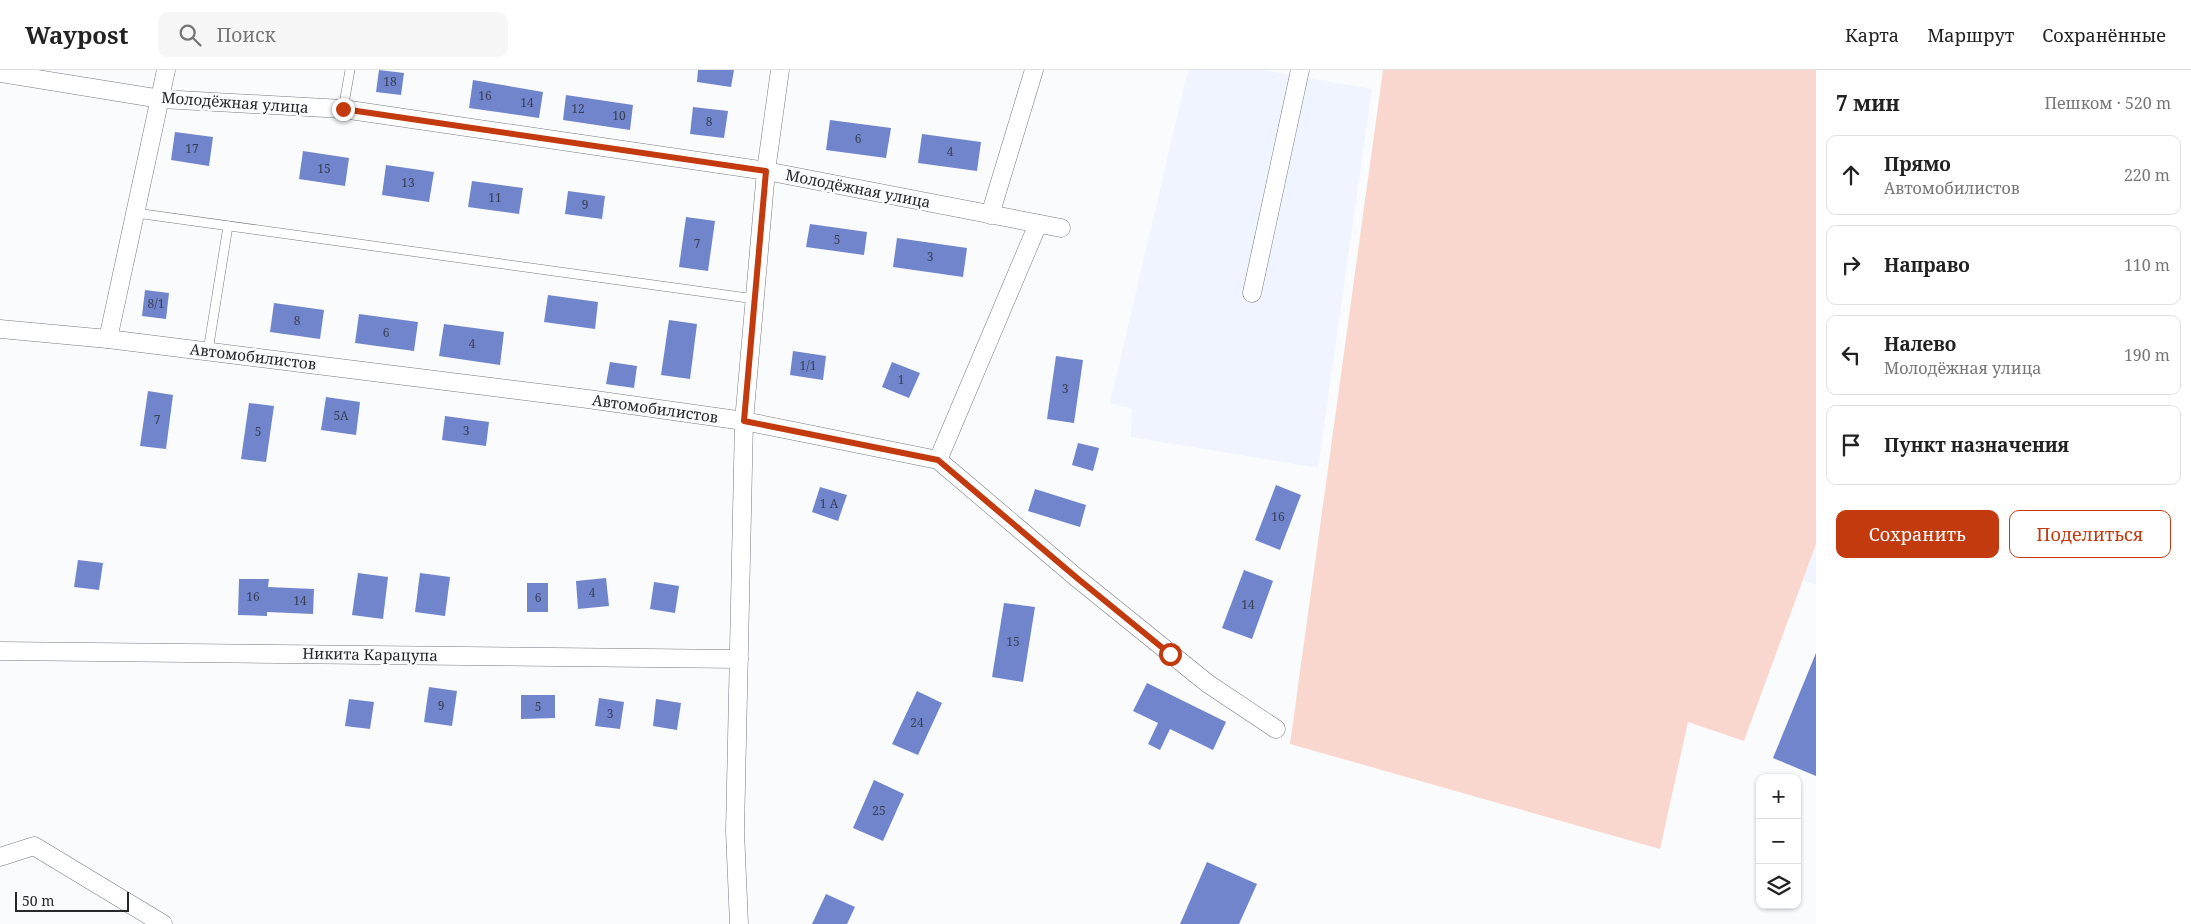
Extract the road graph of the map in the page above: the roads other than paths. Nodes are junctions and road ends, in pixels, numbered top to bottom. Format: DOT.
graph roads {
  1 [pos="166,70"];
  2 [pos="350,70"];
  3 [pos="780,70"];
  4 [pos="1034,70"];
  5 [pos="1300,70"];
  6 [pos="0,74"];
  7 [pos="161,99"];
  8 [pos="343,109"];
  9 [pos="766,171"];
  10 [pos="136,213"];
  11 [pos="990,215"];
  12 [pos="1038,224"];
  13 [pos="228,226"];
  14 [pos="1061,228"];
  15 [pos="1252,293"];
  16 [pos="755,299"];
  17 [pos="0,329"];
  18 [pos="108,339"];
  19 [pos="208,351"];
  20 [pos="744,421"];
  21 [pos="938,460"];
  22 [pos="0,651"];
  23 [pos="739,659"];
  24 [pos="1276,729"];
  25 [pos="0,857"];
  26 [pos="163,924"];
  27 [pos="739,924"];
  1 -- 7 [label="street"];
  2 -- 8 [label="lane"];
  3 -- 9 [label="street"];
  4 -- 11 [label="street"];
  5 -- 15 [label="street"];
  6 -- 7 [label="street, Молодёжная улица"];
  7 -- 8 [label="street, Молодёжная улица"];
  7 -- 10 [label="street"];
  8 -- 9 [label="street, Молодёжная улица"];
  9 -- 11 [label="street, Молодёжная улица"];
  9 -- 16 [label="street"];
  10 -- 13 [label="lane"];
  10 -- 18 [label="street"];
  11 -- 12 [label="street, Молодёжная улица"];
  12 -- 14 [label="street, Молодёжная улица"];
  12 -- 21 [label="street"];
  13 -- 16 [label="lane"];
  13 -- 19 [label="lane"];
  16 -- 20 [label="street"];
  17 -- 18 [label="street, Автомобилистов"];
  18 -- 19 [label="street, Автомобилистов"];
  19 -- 20 [label="street, Автомобилистов"];
  20 -- 21 [label="street, Автомобилистов"];
  20 -- 23 [label="street"];
  21 -- 24 [label="street, Автомобилистов"];
  22 -- 23 [label="street, Никита Карацупа"];
  23 -- 27 [label="street"];
  25 -- 26 [label="street"];
}
